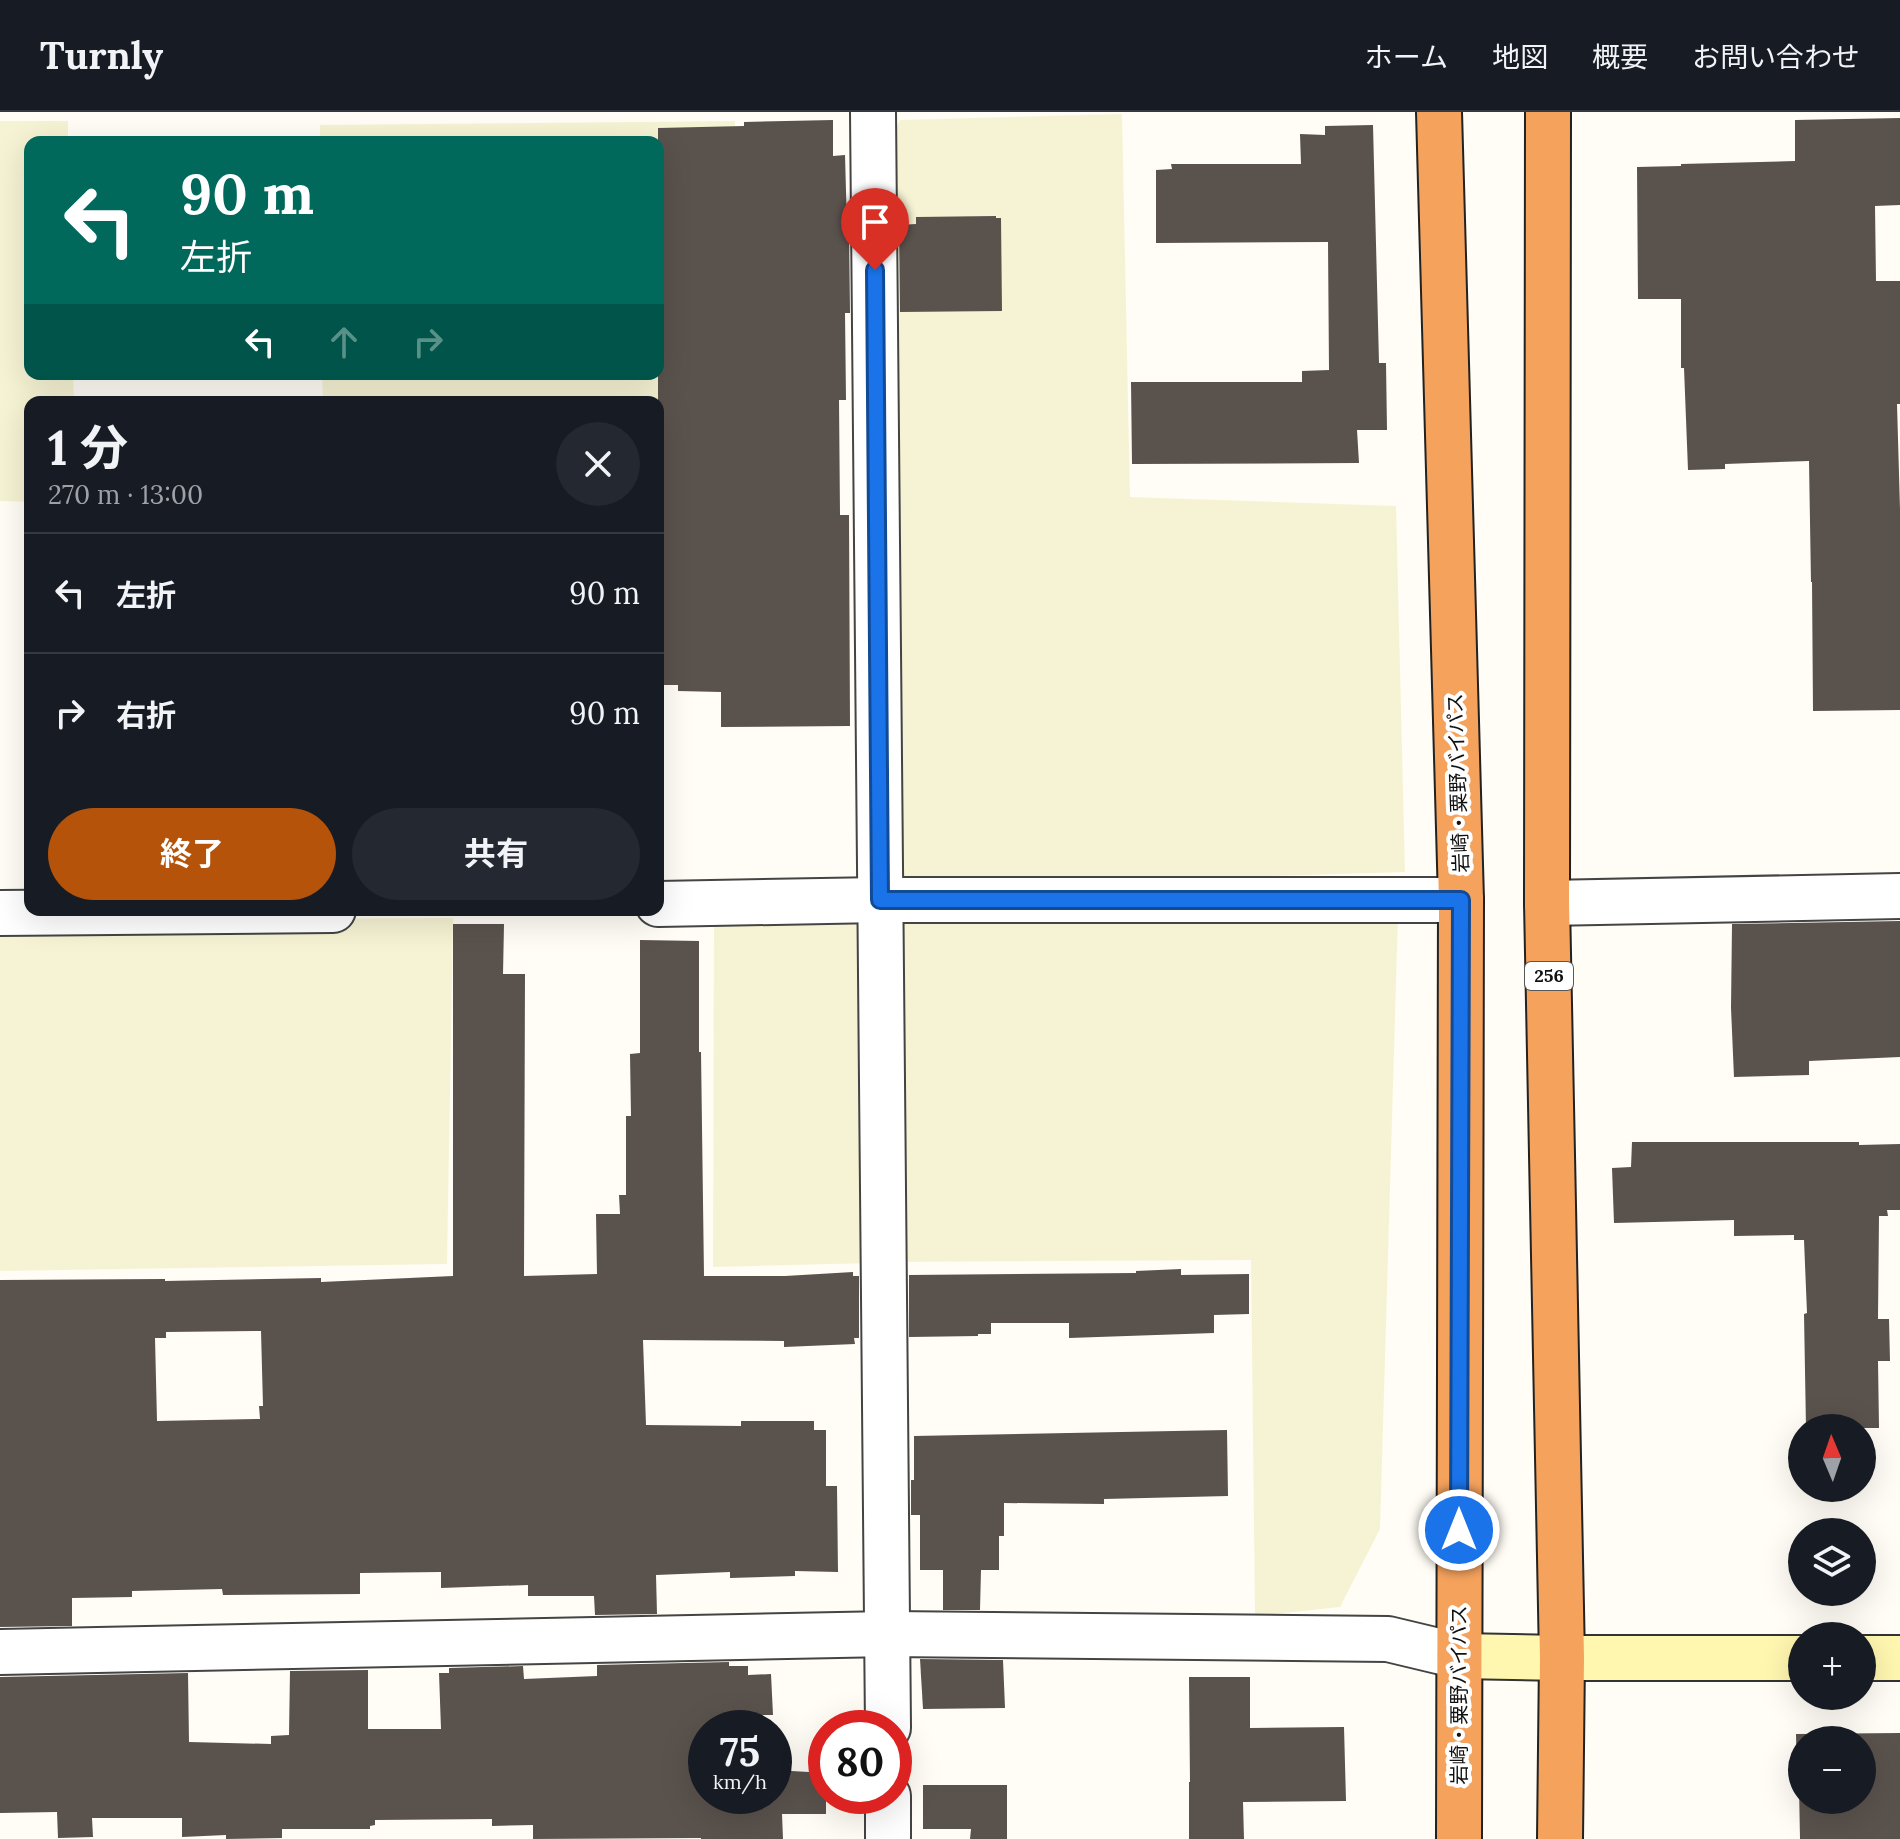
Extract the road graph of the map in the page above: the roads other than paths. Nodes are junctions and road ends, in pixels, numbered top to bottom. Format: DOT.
graph roads {
  1 [pos="873,112"];
  2 [pos="1439,112"];
  3 [pos="1548,112"];
  4 [pos="1900,896"];
  5 [pos="880,900"];
  6 [pos="1461,900"];
  7 [pos="1547,903"];
  8 [pos="664,904"];
  9 [pos="0,913"];
  10 [pos="24,913"];
  11 [pos="889,1634"];
  12 [pos="0,1652"];
  13 [pos="1459,1656"];
  14 [pos="1562,1658"];
  15 [pos="1788,1658"];
  16 [pos="1876,1658"];
  17 [pos="1900,1658"];
  18 [pos="888,1710"];
  19 [pos="888,1814"];
  20 [pos="888,1839"];
  21 [pos="1459,1839"];
  22 [pos="1560,1839"];
  1 -- 5 [label="street"];
  2 -- 6 [label="highway, 岩崎・粟野バイパス"];
  3 -- 7 [label="highway, 256"];
  4 -- 7 [label="street"];
  5 -- 6 [label="street"];
  5 -- 8 [label="street"];
  5 -- 11 [label="street"];
  6 -- 13 [label="highway, 岩崎・粟野バイパス"];
  7 -- 14 [label="highway, 256"];
  9 -- 10 [label="street"];
  11 -- 12 [label="street"];
  11 -- 13 [label="street"];
  11 -- 18 [label="street"];
  13 -- 14 [label="street"];
  13 -- 21 [label="highway, 岩崎・粟野バイパス"];
  14 -- 15 [label="street"];
  14 -- 22 [label="highway, 256"];
  16 -- 17 [label="street"];
  19 -- 20 [label="street"];
}
